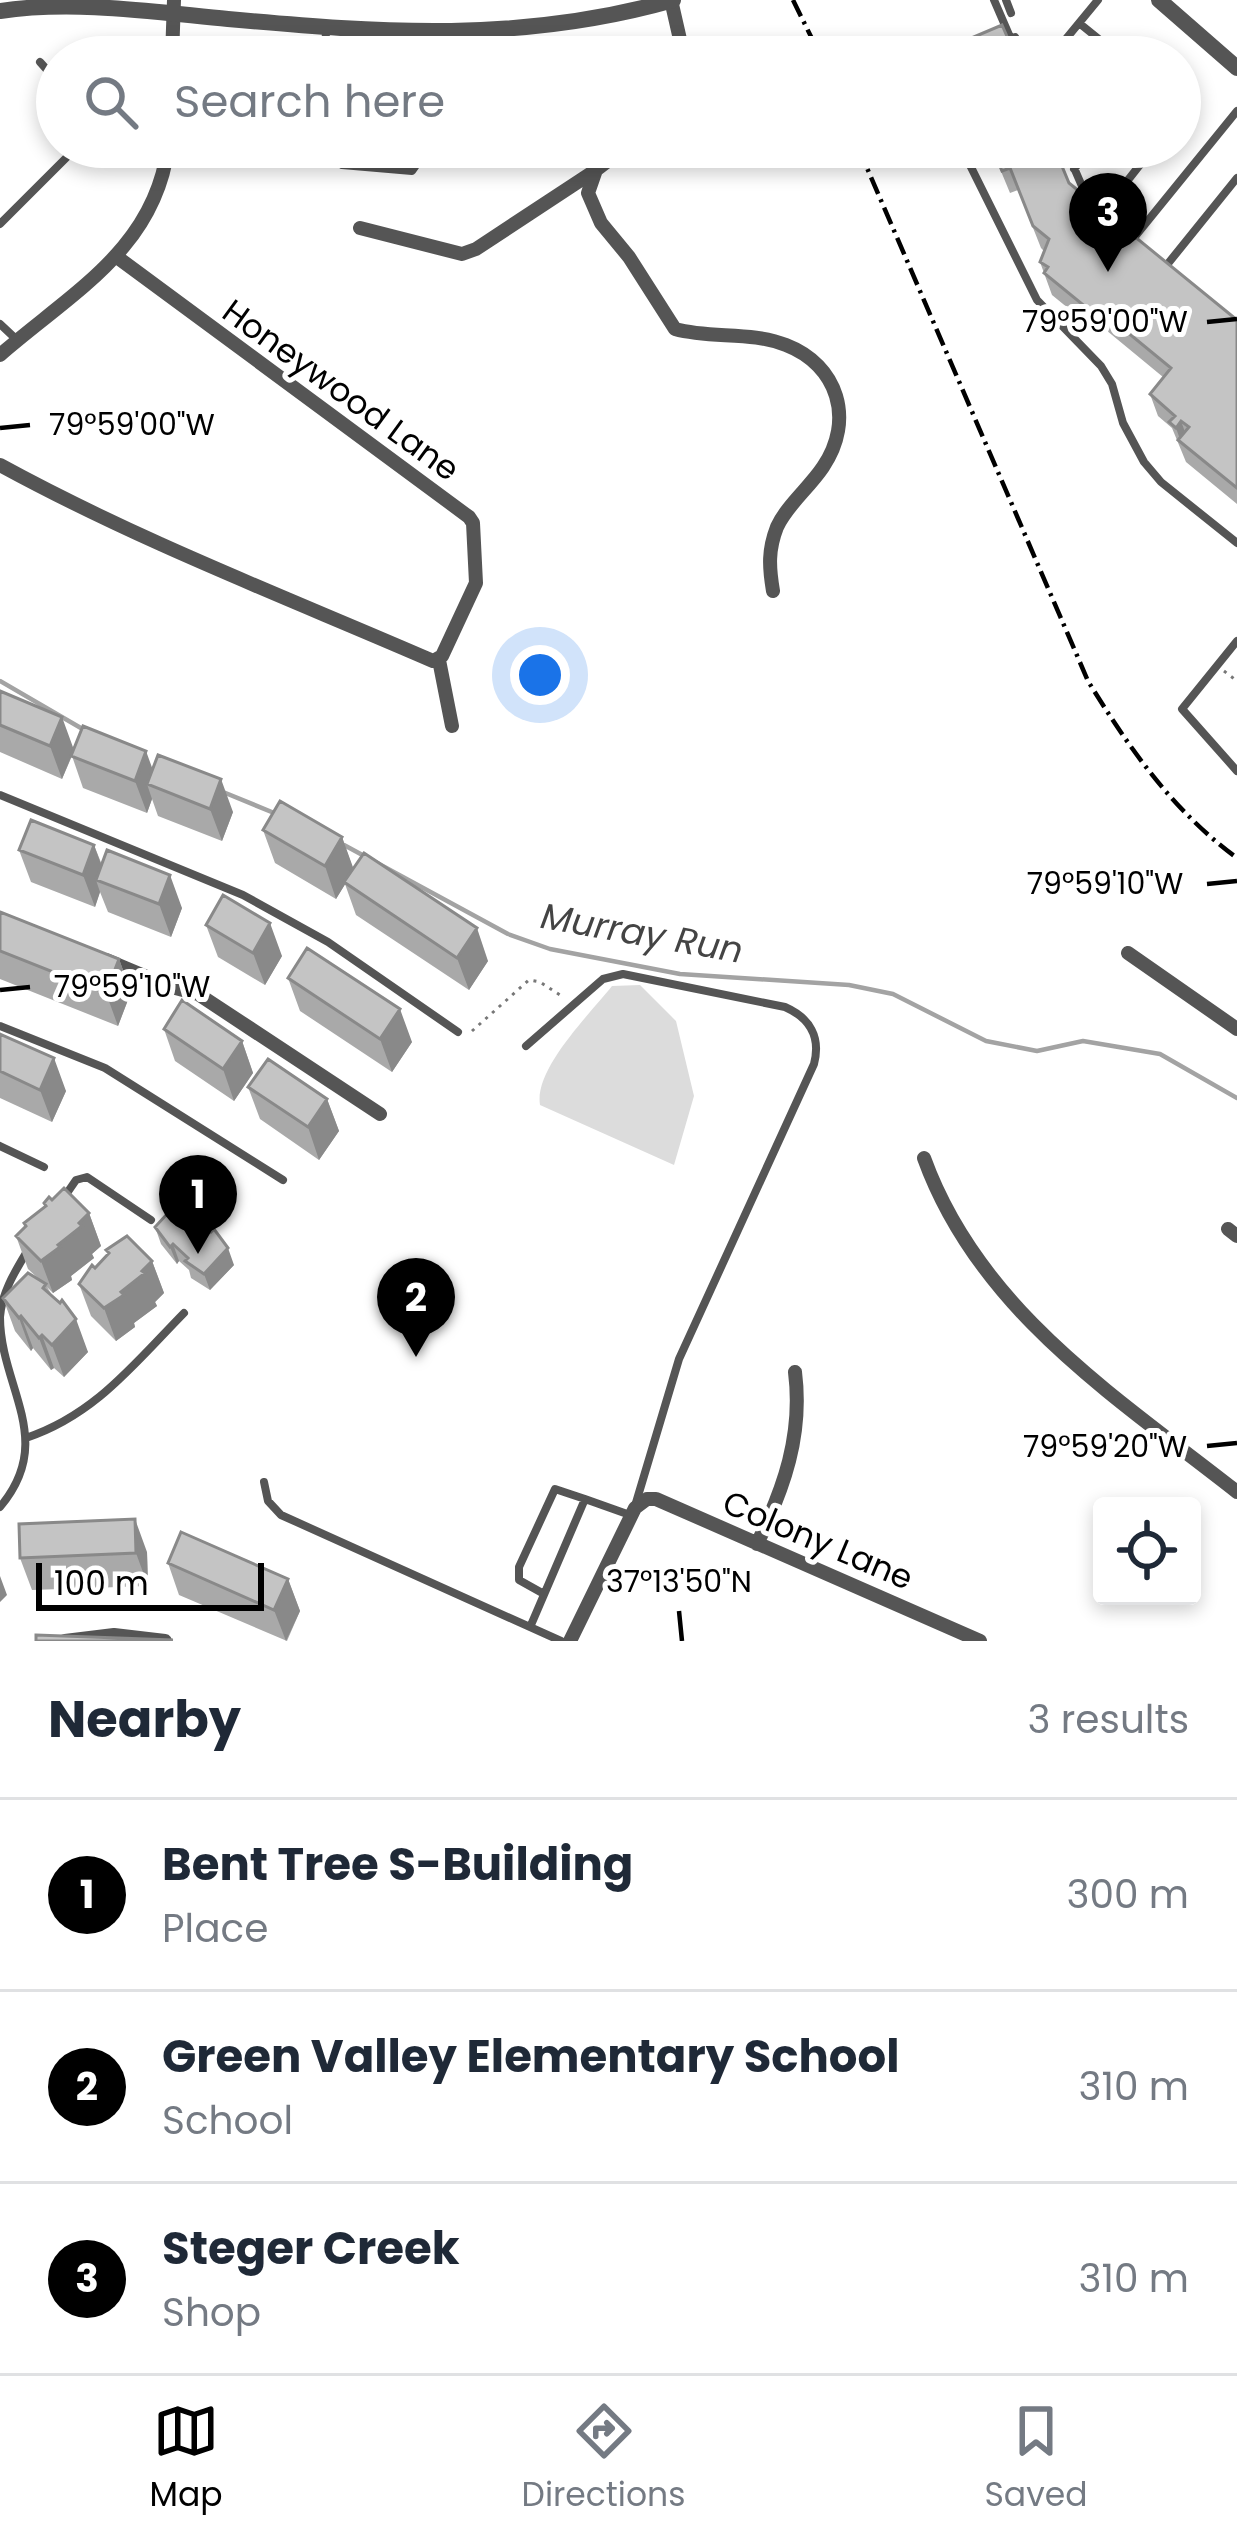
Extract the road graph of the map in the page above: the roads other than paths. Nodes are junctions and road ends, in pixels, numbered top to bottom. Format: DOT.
graph roads {
  1 [pos="672,0"];
  2 [pos="994,0"];
  3 [pos="1006,0"];
  4 [pos="1098,0"];
  5 [pos="1165,2"];
  6 [pos="173,7"];
  7 [pos="0,11"];
  8 [pos="1011,13"];
  9 [pos="1079,22"];
  10 [pos="326,28"];
  11 [pos="467,34"];
  12 [pos="326,36"];
  13 [pos="680,36"];
  14 [pos="1009,36"];
  15 [pos="1068,36"];
  16 [pos="1094,36"];
  17 [pos="1237,68"];
  18 [pos="1237,111"];
  19 [pos="1201,155"];
  20 [pos="55,168"];
  21 [pos="163,168"];
  22 [pos="376,168"];
  23 [pos="414,168"];
  24 [pos="599,168"];
  25 [pos="971,168"];
  26 [pos="1137,168"];
  27 [pos="1191,168"];
  28 [pos="596,170"];
  29 [pos="1074,170"];
  30 [pos="1237,178"];
  31 [pos="1102,213"];
  32 [pos="0,224"];
  33 [pos="360,228"];
  34 [pos="1133,239"];
  35 [pos="116,257"];
  36 [pos="1166,266"];
  37 [pos="1183,279"];
  38 [pos="0,324"];
  39 [pos="17,340"];
  40 [pos="0,355"];
  41 [pos="0,465"];
  42 [pos="1237,543"];
  43 [pos="773,591"];
  44 [pos="1237,640"];
  45 [pos="439,660"];
  46 [pos="452,726"];
  47 [pos="1237,771"];
  48 [pos="0,794"];
  49 [pos="87,952"];
  50 [pos="1128,953"];
  51 [pos="0,1026"];
  52 [pos="1237,1029"];
  53 [pos="458,1032"];
  54 [pos="526,1046"];
  55 [pos="380,1114"];
  56 [pos="0,1146"];
  57 [pos="924,1158"];
  58 [pos="44,1167"];
  59 [pos="283,1180"];
  60 [pos="64,1197"];
  61 [pos="151,1220"];
  62 [pos="40,1232"];
  63 [pos="184,1313"];
  64 [pos="795,1372"];
  65 [pos="26,1438"];
  66 [pos="264,1482"];
  67 [pos="1237,1492"];
  68 [pos="585,1499"];
  69 [pos="0,1507"];
  70 [pos="633,1512"];
  71 [pos="757,1544"];
  72 [pos="544,1594"];
  73 [pos="530,1625"];
  74 [pos="65,1641"];
  75 [pos="165,1641"];
  76 [pos="566,1641"];
  77 [pos="980,1641"];
  1 -- 11 [label="street"];
  1 -- 13 [label="street"];
  2 -- 14 [label="lane"];
  3 -- 8 [label="lane"];
  4 -- 9 [label="lane"];
  5 -- 17 [label="street"];
  6 -- 7 [label="street"];
  6 -- 10 [label="street"];
  9 -- 15 [label="lane"];
  9 -- 16 [label="lane"];
  10 -- 11 [label="street"];
  10 -- 12 [label="lane"];
  18 -- 19 [label="lane"];
  20 -- 32 [label="lane"];
  21 -- 35 [label="street"];
  22 -- 23 [label="lane"];
  24 -- 28 [label="street"];
  25 -- 42 [label="lane"];
  26 -- 31 [label="lane"];
  27 -- 34 [label="lane"];
  28 -- 33 [label="street"];
  28 -- 43 [label="street"];
  29 -- 31 [label="lane"];
  30 -- 36 [label="lane"];
  31 -- 34 [label="lane"];
  34 -- 36 [label="lane"];
  35 -- 39 [label="street"];
  35 -- 45 [label="street, Honeywood Lane"];
  36 -- 37 [label="lane"];
  38 -- 39 [label="lane"];
  39 -- 40 [label="street"];
  41 -- 45 [label="street"];
  44 -- 47 [label="lane"];
  45 -- 46 [label="street"];
  48 -- 53 [label="lane"];
  49 -- 55 [label="street"];
  50 -- 52 [label="street"];
  51 -- 59 [label="lane"];
  54 -- 70 [label="lane"];
  56 -- 58 [label="lane"];
  57 -- 67 [label="street"];
  60 -- 61 [label="lane"];
  62 -- 65 [label="lane"];
  63 -- 65 [label="lane"];
  64 -- 71 [label="street"];
  65 -- 69 [label="lane"];
  66 -- 73 [label="lane"];
  68 -- 70 [label="lane"];
  68 -- 72 [label="lane"];
  68 -- 72 [label="lane"];
  70 -- 71 [label="street, Colony Lane"];
  70 -- 76 [label="street"];
  71 -- 77 [label="street, Colony Lane"];
  72 -- 73 [label="lane"];
  73 -- 76 [label="lane"];
  74 -- 75 [label="street"];
}
